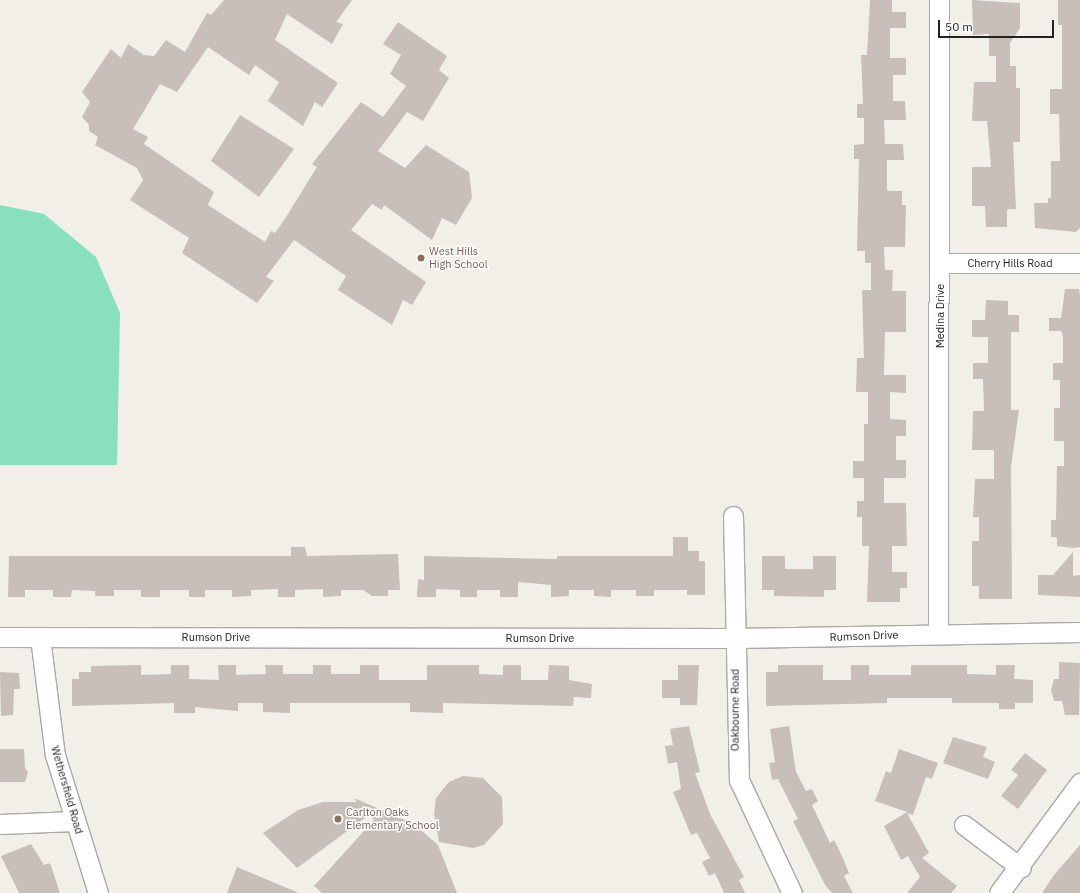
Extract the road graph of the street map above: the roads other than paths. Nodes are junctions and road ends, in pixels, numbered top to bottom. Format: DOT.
graph roads {
  1 [pos="939,0"];
  2 [pos="940,263"];
  3 [pos="1080,263"];
  4 [pos="733,516"];
  5 [pos="1080,632"];
  6 [pos="938,633"];
  7 [pos="0,637"];
  8 [pos="40,637"];
  9 [pos="735,638"];
  10 [pos="1080,783"];
  11 [pos="75,820"];
  12 [pos="0,824"];
  13 [pos="964,825"];
  14 [pos="1021,868"];
  15 [pos="98,893"];
  16 [pos="792,893"];
  17 [pos="999,893"];
  1 -- 2 [label="street, Medina Drive"];
  2 -- 3 [label="street, Cherry Hills Road"];
  2 -- 6 [label="street, Medina Drive"];
  4 -- 9 [label="street, Oakbourne Road"];
  5 -- 6 [label="street, Rumson Drive"];
  6 -- 9 [label="street, Rumson Drive"];
  7 -- 8 [label="street, Rumson Drive"];
  8 -- 9 [label="street, Rumson Drive"];
  8 -- 11 [label="street, Wethersfield Road"];
  9 -- 16 [label="street, Oakbourne Road"];
  10 -- 14 [label="street"];
  11 -- 12 [label="street"];
  11 -- 15 [label="street, Wethersfield Road"];
  13 -- 14 [label="street"];
  14 -- 17 [label="street"];
}
